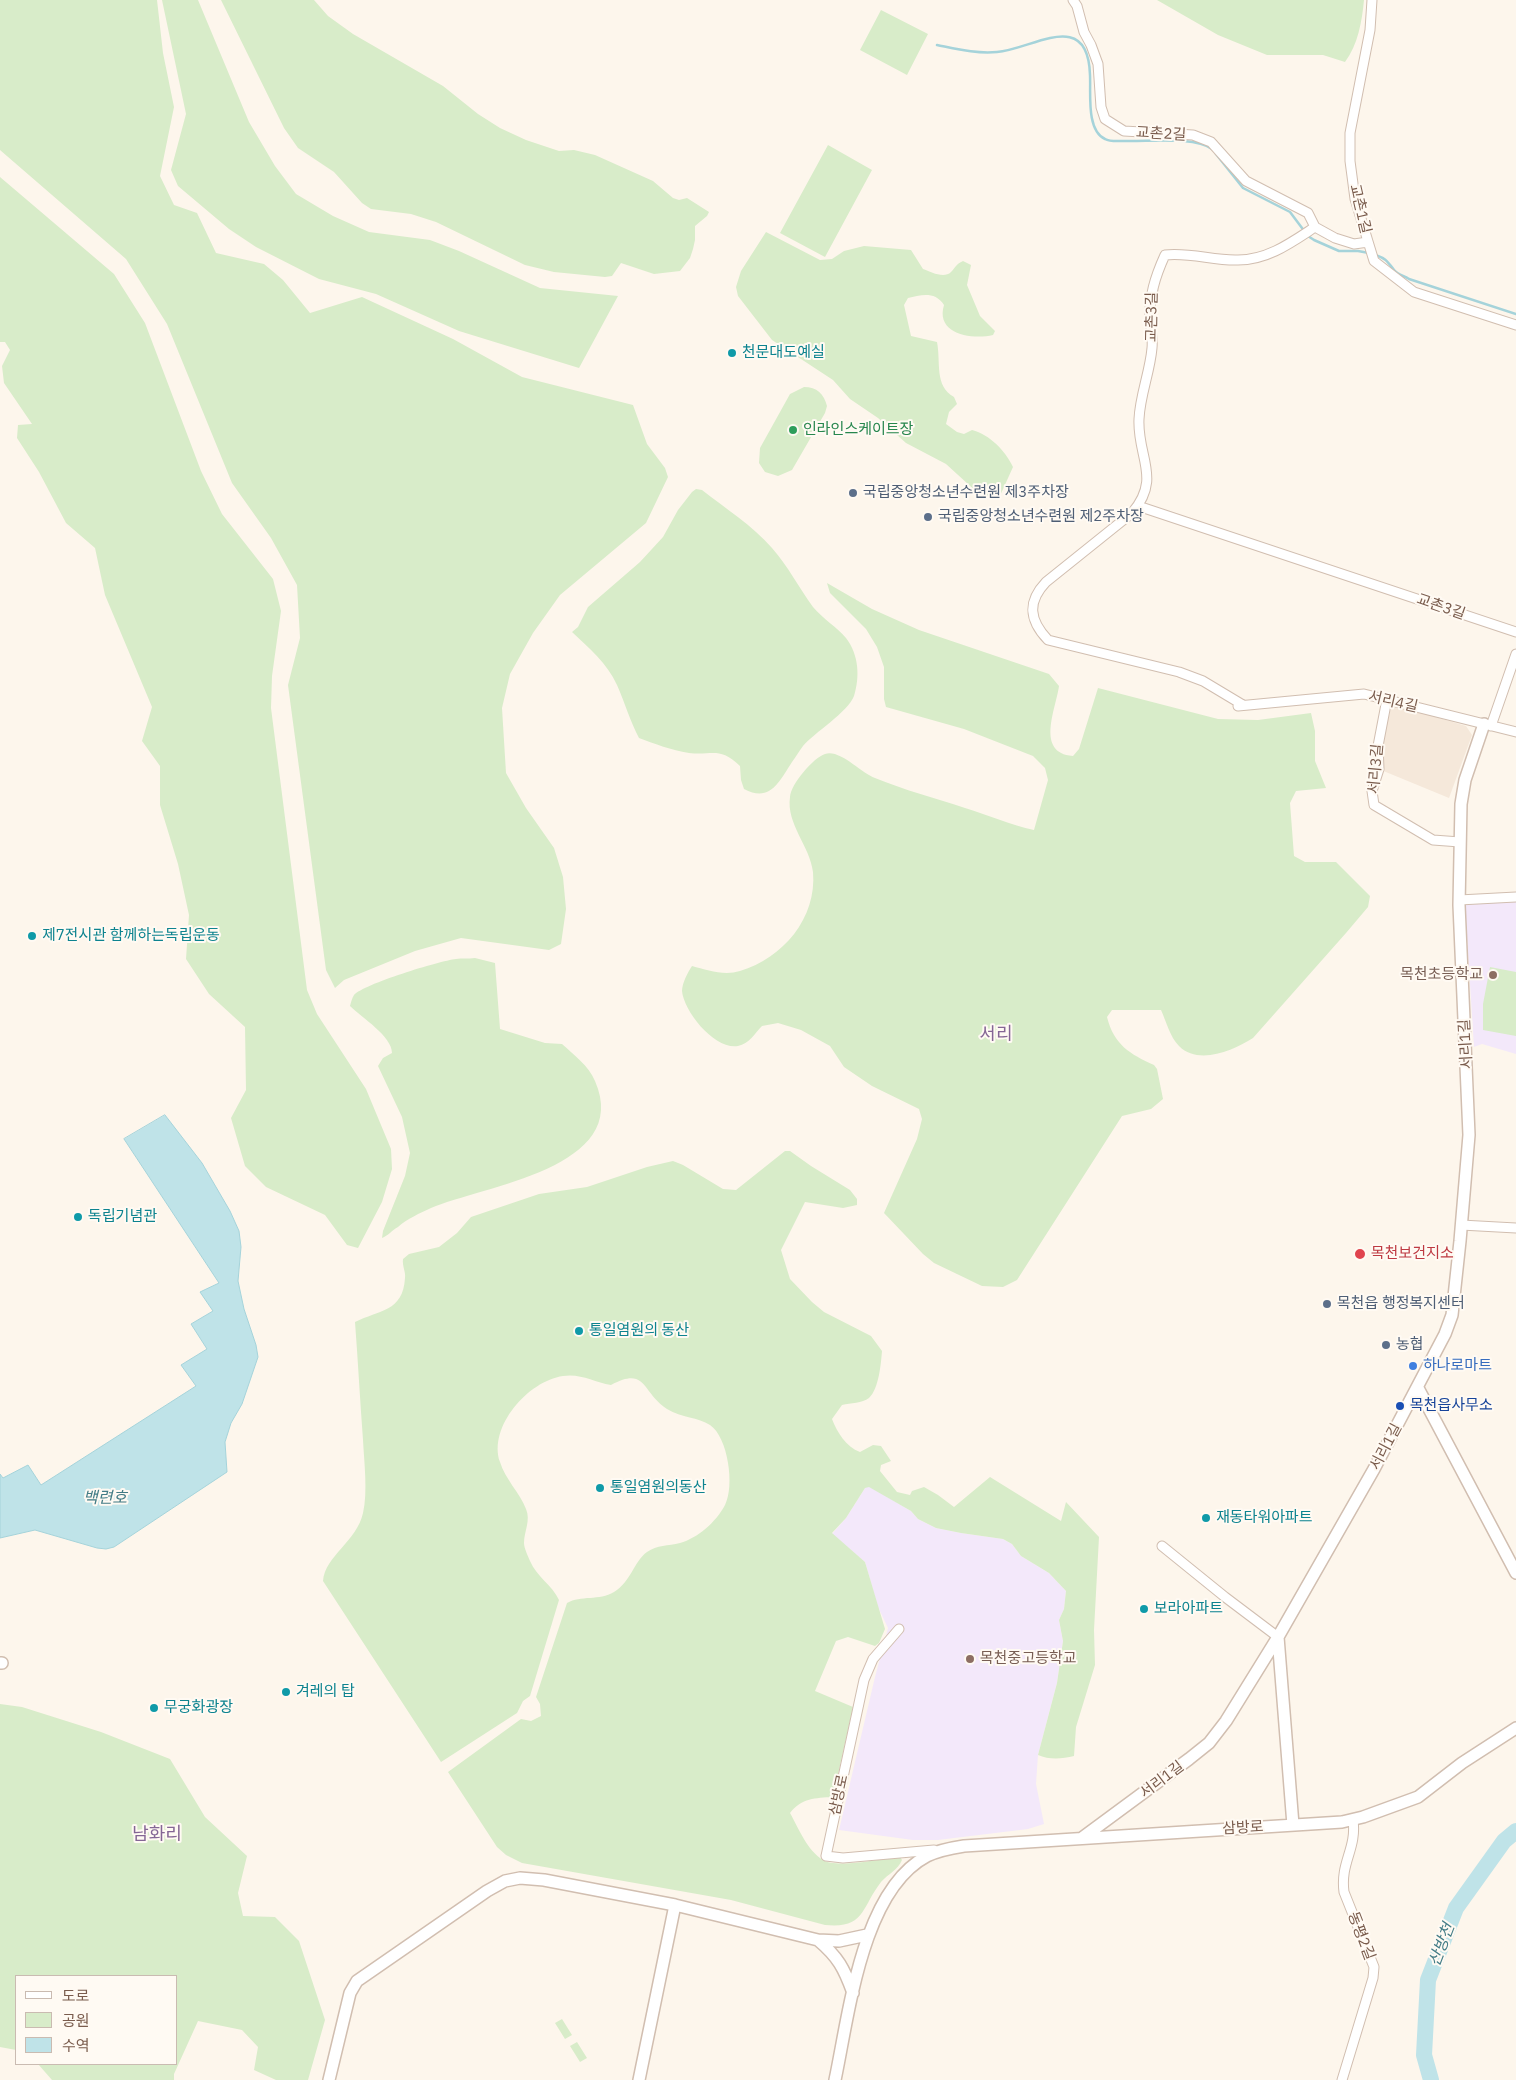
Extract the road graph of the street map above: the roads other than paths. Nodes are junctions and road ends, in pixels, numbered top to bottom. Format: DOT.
graph roads {
  1 [pos="1073,0"];
  2 [pos="1372,0"];
  3 [pos="1313,228"];
  4 [pos="1368,245"];
  5 [pos="1516,325"];
  6 [pos="1138,506"];
  7 [pos="1516,632"];
  8 [pos="1516,654"];
  9 [pos="1387,699"];
  10 [pos="1240,705"];
  11 [pos="1488,725"];
  12 [pos="1516,732"];
  13 [pos="1460,842"];
  14 [pos="1516,897"];
  15 [pos="1459,900"];
  16 [pos="1462,1225"];
  17 [pos="1516,1228"];
  18 [pos="1418,1388"];
  19 [pos="1162,1546"];
  20 [pos="1516,1573"];
  21 [pos="899,1629"];
  22 [pos="1278,1637"];
  23 [pos="1516,1729"];
  24 [pos="1353,1820"];
  25 [pos="1293,1825"];
  26 [pos="1082,1838"];
  27 [pos="944,1849"];
  28 [pos="675,1905"];
  29 [pos="867,1935"];
  30 [pos="818,1940"];
  31 [pos="853,1994"];
  32 [pos="329,2080"];
  33 [pos="639,2080"];
  34 [pos="834,2080"];
  35 [pos="1342,2080"];
  1 -- 3 [label="street, 교촌2길"];
  2 -- 4 [label="street, 교촌1길"];
  3 -- 4 [label="street, 교촌2길"];
  3 -- 6 [label="street, 교촌3길"];
  4 -- 5 [label="street, 교촌1길"];
  6 -- 7 [label="street, 교촌3길"];
  6 -- 10 [label="street, 교촌3길"];
  8 -- 11 [label="street, 서리1길"];
  9 -- 10 [label="street, 서리4길"];
  9 -- 11 [label="street, 서리4길"];
  9 -- 13 [label="street, 서리3길"];
  11 -- 12 [label="street, 서리4길"];
  11 -- 13 [label="street, 서리1길"];
  13 -- 15 [label="street, 서리1길"];
  14 -- 15 [label="street"];
  15 -- 16 [label="street, 서리1길"];
  16 -- 17 [label="street"];
  16 -- 18 [label="street, 서리1길"];
  18 -- 20 [label="street"];
  18 -- 22 [label="street, 서리1길"];
  19 -- 22 [label="street"];
  21 -- 27 [label="street, 삼방로"];
  22 -- 25 [label="street"];
  22 -- 26 [label="street, 서리1길"];
  23 -- 24 [label="street, 삼방로"];
  24 -- 25 [label="street, 삼방로"];
  24 -- 35 [label="street, 동평2길"];
  25 -- 26 [label="street, 삼방로"];
  26 -- 27 [label="street, 삼방로"];
  27 -- 29 [label="street, 삼방로"];
  28 -- 30 [label="street"];
  28 -- 32 [label="street"];
  28 -- 33 [label="street"];
  29 -- 30 [label="street"];
  29 -- 31 [label="street, 삼방로"];
  30 -- 31 [label="street"];
  31 -- 34 [label="street, 삼방로"];
}
